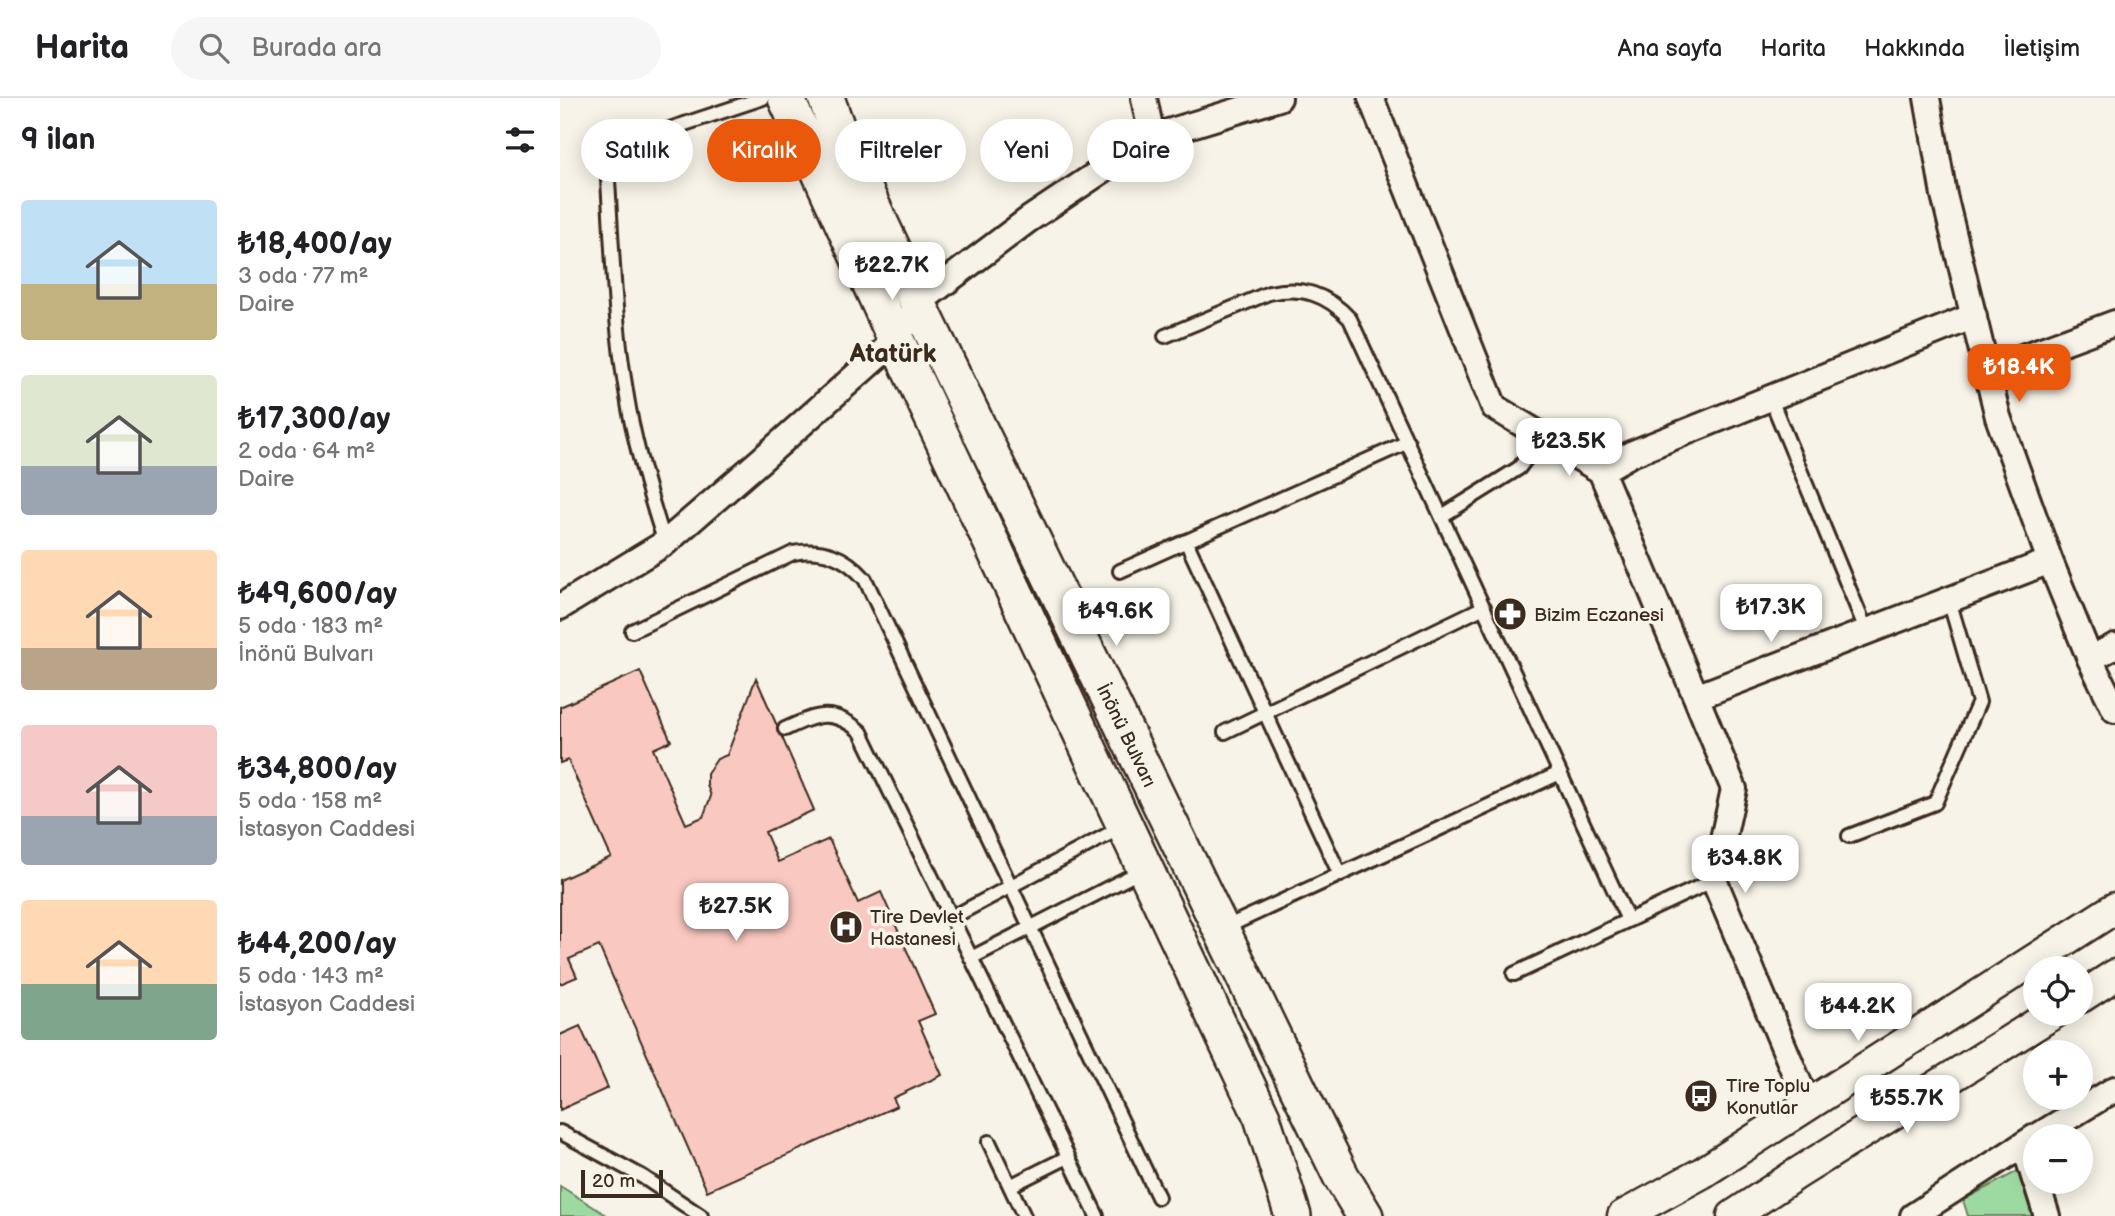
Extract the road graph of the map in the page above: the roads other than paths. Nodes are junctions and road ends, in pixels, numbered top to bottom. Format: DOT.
graph roads {
  1 [pos="763,98"];
  2 [pos="786,98"];
  3 [pos="826,98"];
  4 [pos="1144,98"];
  5 [pos="1279,98"];
  6 [pos="1371,98"];
  7 [pos="1927,98"];
  8 [pos="1148,119"];
  9 [pos="1194,125"];
  10 [pos="1087,181"];
  11 [pos="918,303"];
  12 [pos="1973,316"];
  13 [pos="2115,323"];
  14 [pos="1165,337"];
  15 [pos="896,340"];
  16 [pos="1987,370"];
  17 [pos="1770,397"];
  18 [pos="1543,436"];
  19 [pos="1408,442"];
  20 [pos="1601,471"];
  21 [pos="1442,516"];
  22 [pos="1186,541"];
  23 [pos="665,542"];
  24 [pos="2050,561"];
  25 [pos="1120,571"];
  26 [pos="1949,600"];
  27 [pos="560,607"];
  28 [pos="1484,607"];
  29 [pos="632,631"];
  30 [pos="1867,632"];
  31 [pos="2115,646"];
  32 [pos="2090,659"];
  33 [pos="1696,697"];
  34 [pos="2115,710"];
  35 [pos="1265,712"];
  36 [pos="785,729"];
  37 [pos="1225,732"];
  38 [pos="1560,773"];
  39 [pos="1125,825"];
  40 [pos="1849,836"];
  41 [pos="1145,869"];
  42 [pos="1340,875"];
  43 [pos="1714,880"];
  44 [pos="1012,885"];
  45 [pos="2115,908"];
  46 [pos="951,918"];
  47 [pos="1628,920"];
  48 [pos="1031,927"];
  49 [pos="1221,930"];
  50 [pos="971,958"];
  51 [pos="1514,974"];
  52 [pos="2115,975"];
  53 [pos="2093,989"];
  54 [pos="2033,1026"];
  55 [pos="2115,1089"];
  56 [pos="1808,1105"];
  57 [pos="2057,1124"];
  58 [pos="560,1132"];
  59 [pos="989,1142"];
  60 [pos="2023,1145"];
  61 [pos="1068,1157"];
  62 [pos="1010,1186"];
  63 [pos="2040,1194"];
  64 [pos="1158,1196"];
  65 [pos="1924,1213"];
  66 [pos="701,1216"];
  67 [pos="1024,1216"];
  68 [pos="1097,1216"];
  69 [pos="1293,1216"];
  70 [pos="1365,1216"];
  71 [pos="1623,1216"];
  72 [pos="1733,1216"];
  73 [pos="2047,1216"];
  1 -- 23 [label="lane"];
  2 -- 15 [label="main road, İnönü Bulvarı"];
  3 -- 11 [label="main road, İnönü Bulvarı"];
  4 -- 8 [label="street"];
  5 -- 9 [label="street"];
  6 -- 18 [label="street"];
  7 -- 12 [label="street"];
  10 -- 11 [label="street"];
  11 -- 15 [label="street"];
  11 -- 49 [label="main road, İnönü Bulvarı"];
  12 -- 16 [label="street"];
  12 -- 17 [label="street"];
  13 -- 16 [label="street"];
  14 -- 19 [label="lane"];
  15 -- 23 [label="street"];
  15 -- 39 [label="main road, İnönü Bulvarı"];
  16 -- 24 [label="street"];
  17 -- 20 [label="street"];
  17 -- 30 [label="lane"];
  18 -- 20 [label="street"];
  18 -- 21 [label="lane"];
  19 -- 21 [label="lane"];
  19 -- 22 [label="lane"];
  20 -- 33 [label="street"];
  21 -- 28 [label="lane"];
  22 -- 25 [label="lane"];
  22 -- 35 [label="lane"];
  23 -- 27 [label="street"];
  24 -- 26 [label="street"];
  24 -- 32 [label="street"];
  26 -- 30 [label="street"];
  26 -- 40 [label="lane"];
  28 -- 35 [label="lane"];
  28 -- 38 [label="lane"];
  29 -- 44 [label="lane"];
  30 -- 33 [label="street"];
  31 -- 32 [label="street"];
  32 -- 34 [label="street"];
  33 -- 43 [label="street"];
  35 -- 37 [label="lane"];
  35 -- 42 [label="lane"];
  36 -- 46 [label="lane"];
  38 -- 42 [label="lane"];
  38 -- 47 [label="lane"];
  39 -- 41 [label="main road, İnönü Bulvarı"];
  39 -- 44 [label="lane"];
  41 -- 48 [label="lane"];
  41 -- 69 [label="main road, İnönü Bulvarı"];
  42 -- 49 [label="lane"];
  43 -- 47 [label="lane"];
  43 -- 56 [label="street"];
  44 -- 46 [label="lane"];
  44 -- 48 [label="lane"];
  45 -- 56 [label="street"];
  46 -- 50 [label="lane"];
  47 -- 51 [label="lane"];
  48 -- 50 [label="lane"];
  48 -- 64 [label="lane"];
  49 -- 70 [label="main road, İnönü Bulvarı"];
  50 -- 61 [label="lane"];
  52 -- 53 [label="street"];
  54 -- 72 [label="street"];
  55 -- 57 [label="street"];
  56 -- 71 [label="street"];
  58 -- 66 [label="lane"];
  59 -- 62 [label="lane"];
  60 -- 65 [label="street"];
  61 -- 62 [label="lane"];
  61 -- 68 [label="lane"];
  62 -- 67 [label="lane"];
  63 -- 73 [label="street"];
}
